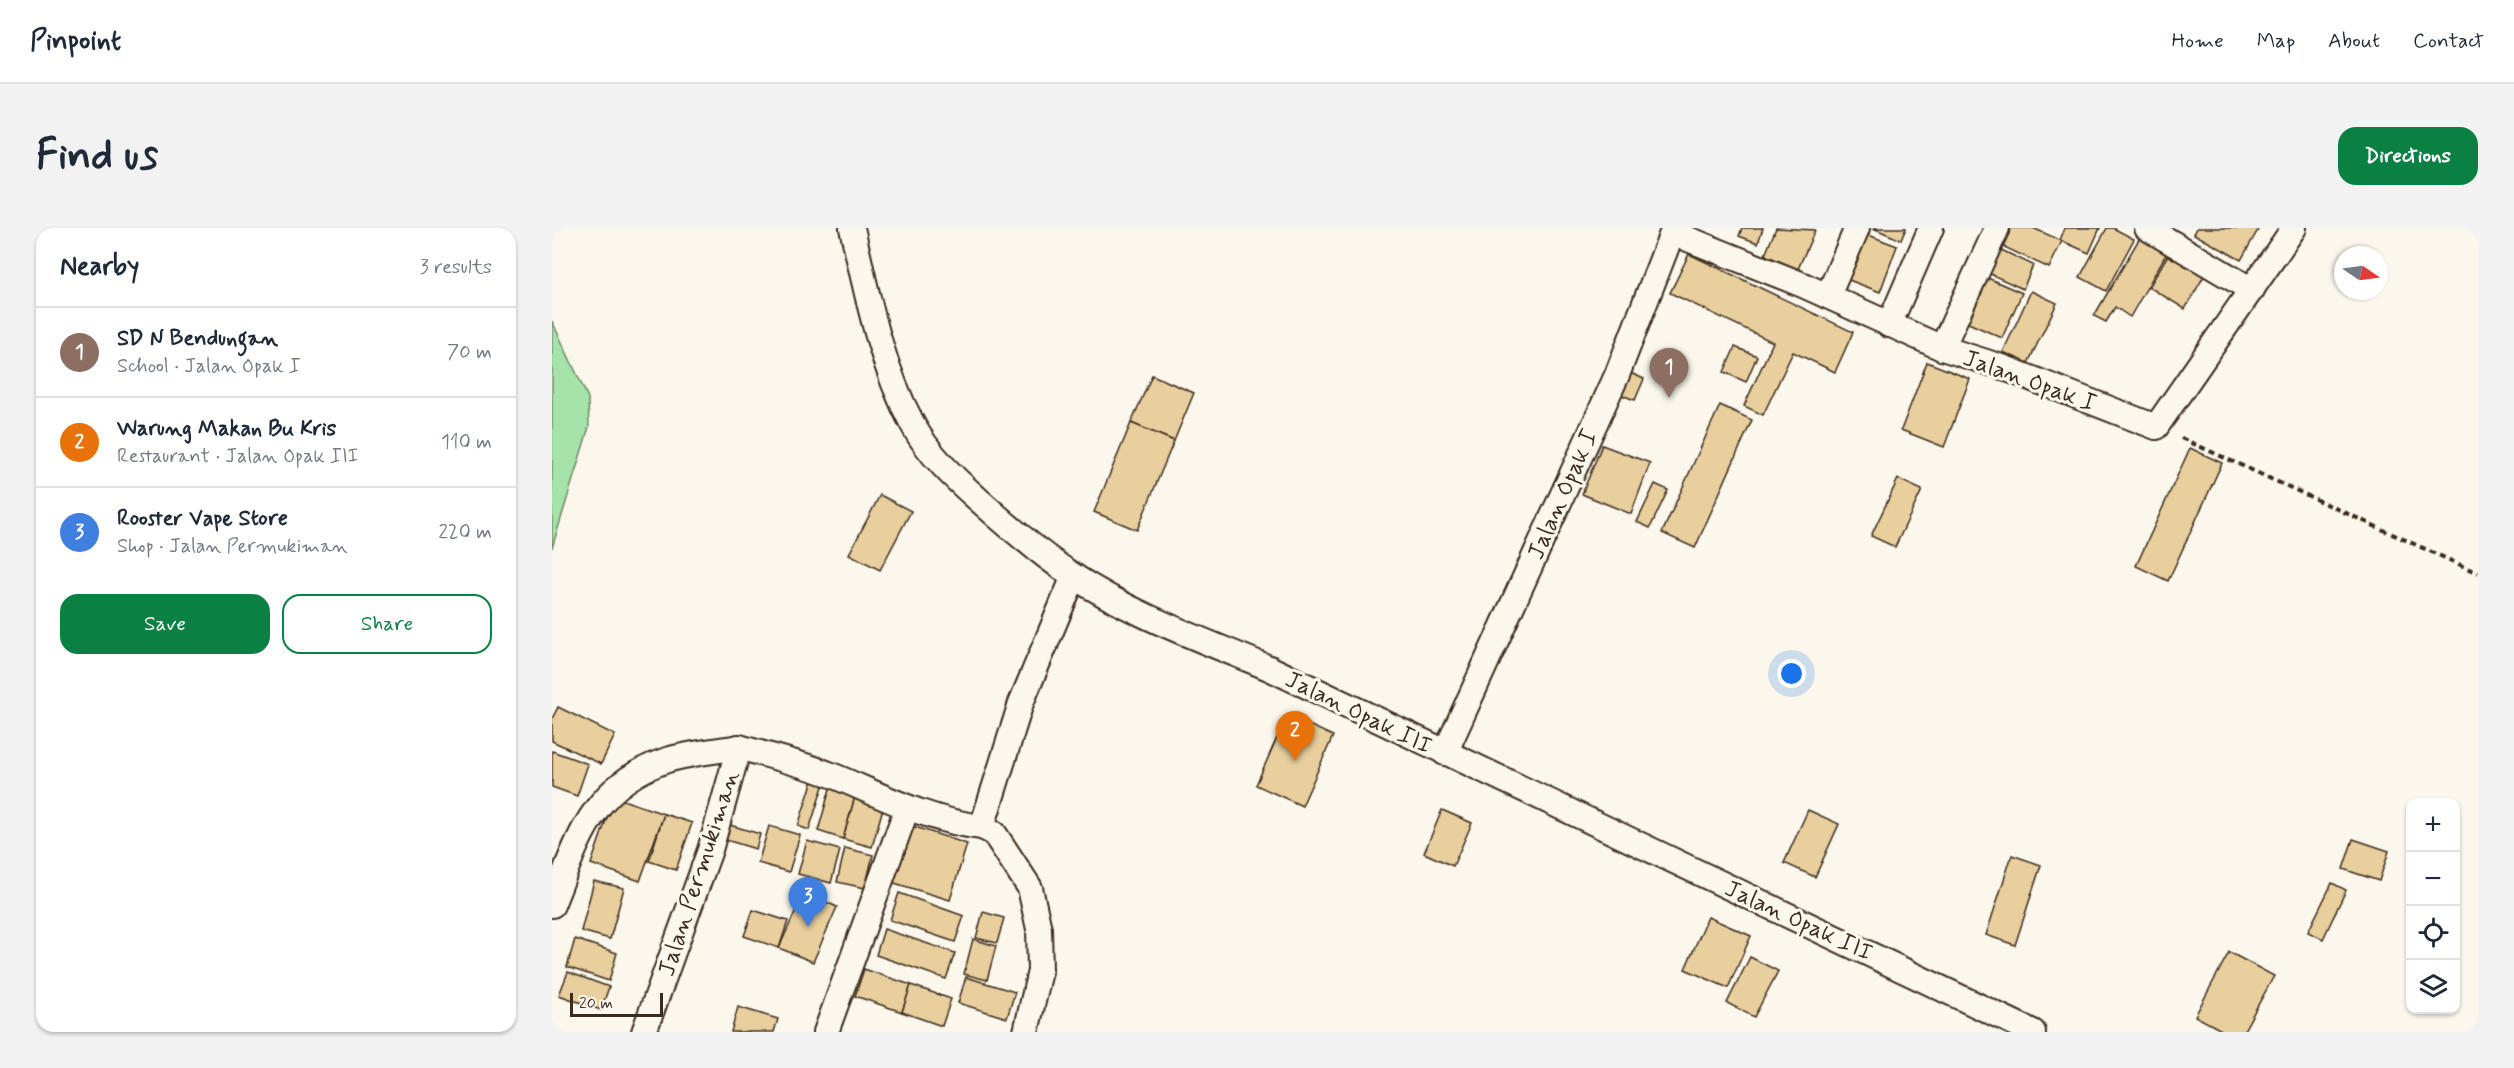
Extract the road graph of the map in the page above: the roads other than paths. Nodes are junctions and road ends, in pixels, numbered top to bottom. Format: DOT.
graph roads {
  1 [pos="852,228"];
  2 [pos="1857,228"];
  3 [pos="1931,228"];
  4 [pos="1997,228"];
  5 [pos="2147,228"];
  6 [pos="2294,228"];
  7 [pos="1673,230"];
  8 [pos="2252,290"];
  9 [pos="1828,296"];
  10 [pos="1890,325"];
  11 [pos="1942,348"];
  12 [pos="1074,576"];
  13 [pos="740,747"];
  14 [pos="1444,753"];
  15 [pos="907,808"];
  16 [pos="982,827"];
  17 [pos="552,904"];
  18 [pos="644,1032"];
  19 [pos="826,1032"];
  20 [pos="1026,1032"];
  21 [pos="2033,1032"];
  1 -- 12 [label="street, Jalan Opak III"];
  2 -- 9 [label="street"];
  3 -- 10 [label="street"];
  4 -- 11 [label="street"];
  5 -- 8 [label="street"];
  6 -- 8 [label="street"];
  7 -- 9 [label="street, Jalan Opak I"];
  7 -- 14 [label="street, Jalan Opak I"];
  8 -- 11 [label="street, Jalan Opak I"];
  9 -- 10 [label="street, Jalan Opak I"];
  10 -- 11 [label="street, Jalan Opak I"];
  12 -- 14 [label="street, Jalan Opak III"];
  12 -- 16 [label="street"];
  13 -- 15 [label="street, Jalan Permukiman"];
  13 -- 17 [label="street, Jalan Permukiman"];
  13 -- 18 [label="street, Jalan Permukiman"];
  14 -- 21 [label="street, Jalan Opak III"];
  15 -- 16 [label="street, Jalan Permukiman"];
  15 -- 19 [label="street"];
  16 -- 20 [label="street"];
}
